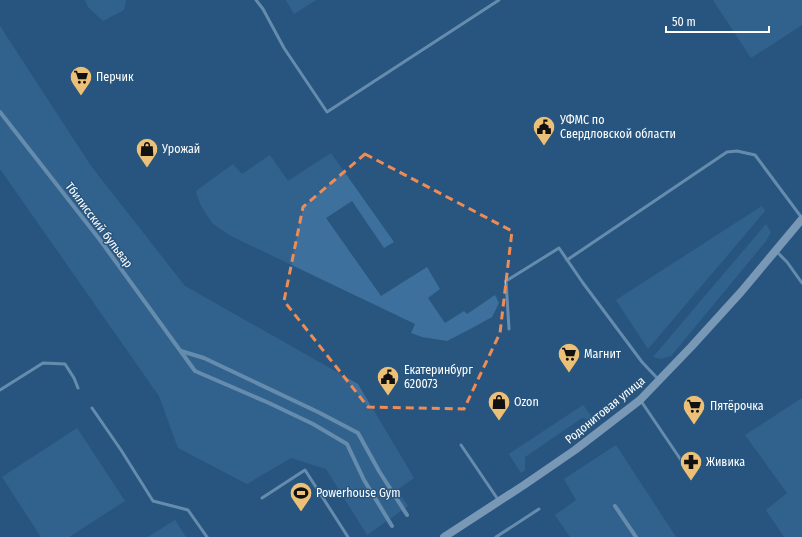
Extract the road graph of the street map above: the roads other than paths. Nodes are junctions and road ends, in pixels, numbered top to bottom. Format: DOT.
graph roads {
  1 [pos="256,0"];
  2 [pos="499,0"];
  3 [pos="0,112"];
  4 [pos="802,219"];
  5 [pos="775,250"];
  6 [pos="567,260"];
  7 [pos="802,283"];
  8 [pos="509,330"];
  9 [pos="181,351"];
  10 [pos="660,380"];
  11 [pos="78,388"];
  12 [pos="0,390"];
  13 [pos="640,400"];
  14 [pos="92,408"];
  15 [pos="461,445"];
  16 [pos="683,463"];
  17 [pos="262,498"];
  18 [pos="499,501"];
  19 [pos="615,506"];
  20 [pos="539,509"];
  21 [pos="407,515"];
  22 [pos="392,526"];
  23 [pos="207,537"];
  24 [pos="348,537"];
  25 [pos="444,537"];
  26 [pos="496,537"];
  27 [pos="636,537"];
  1 -- 2 [label="lane"];
  3 -- 9 [label="street, Тбилисский бульвар"];
  4 -- 5 [label="street, Родонитовая улица"];
  4 -- 6 [label="lane"];
  5 -- 7 [label="lane"];
  5 -- 10 [label="street, Родонитовая улица"];
  6 -- 8 [label="lane"];
  6 -- 10 [label="lane"];
  9 -- 21 [label="street"];
  9 -- 22 [label="street, Тбилисский бульвар"];
  10 -- 13 [label="street, Родонитовая улица"];
  11 -- 12 [label="lane"];
  13 -- 16 [label="lane"];
  13 -- 18 [label="street, Родонитовая улица"];
  14 -- 23 [label="lane"];
  15 -- 18 [label="lane"];
  17 -- 24 [label="lane"];
  18 -- 25 [label="street, Родонитовая улица"];
  19 -- 27 [label="street"];
  20 -- 26 [label="lane"];
}
